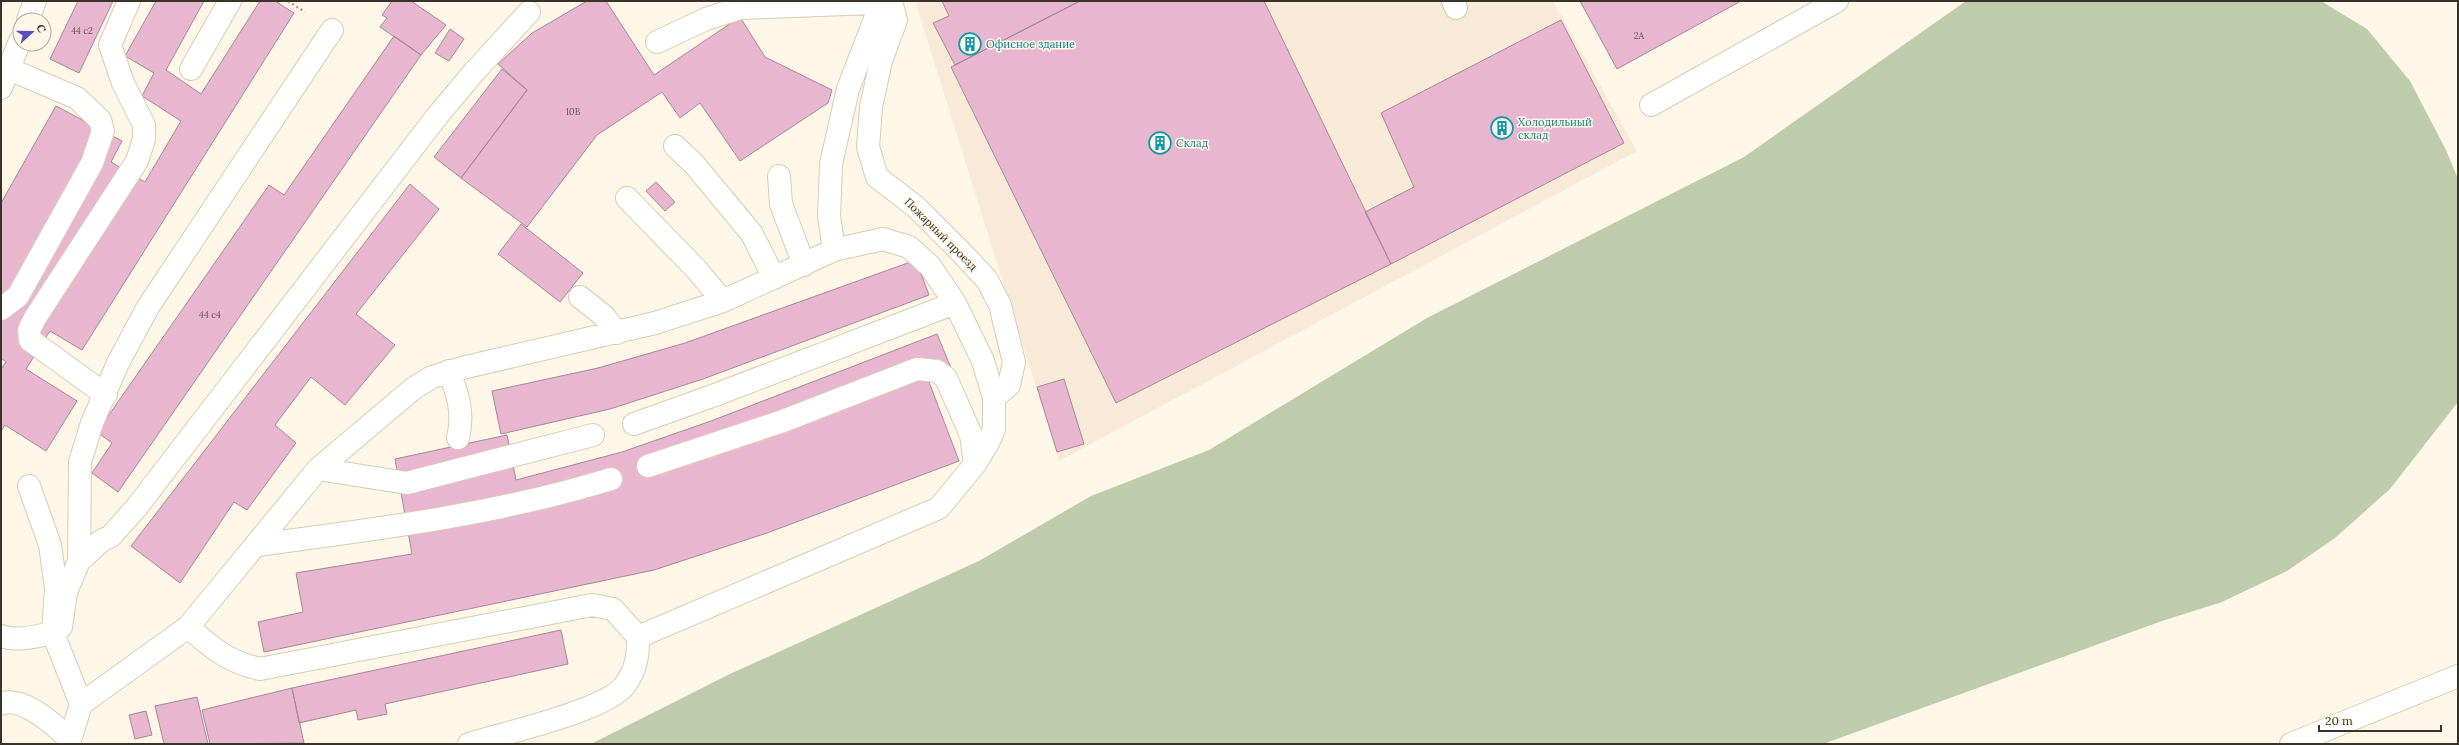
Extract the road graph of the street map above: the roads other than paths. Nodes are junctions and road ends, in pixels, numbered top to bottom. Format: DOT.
graph roads {
  1 [pos="35,1"];
  2 [pos="129,1"];
  3 [pos="230,1"];
  4 [pos="1837,1"];
  5 [pos="884,2"];
  6 [pos="31,12"];
  7 [pos="529,12"];
  8 [pos="332,30"];
  9 [pos="658,42"];
  10 [pos="16,52"];
  11 [pos="191,69"];
  12 [pos="5,79"];
  13 [pos="1651,105"];
  14 [pos="675,146"];
  15 [pos="779,176"];
  16 [pos="627,198"];
  17 [pos="834,250"];
  18 [pos="804,265"];
  19 [pos="774,278"];
  20 [pos="580,297"];
  21 [pos="723,301"];
  22 [pos="955,303"];
  23 [pos="1,309"];
  24 [pos="617,333"];
  25 [pos="449,371"];
  26 [pos="106,395"];
  27 [pos="994,398"];
  28 [pos="634,424"];
  29 [pos="593,435"];
  30 [pos="458,438"];
  31 [pos="975,464"];
  32 [pos="648,466"];
  33 [pos="318,469"];
  34 [pos="610,479"];
  35 [pos="29,486"];
  36 [pos="256,545"];
  37 [pos="79,560"];
  38 [pos="188,627"];
  39 [pos="53,633"];
  40 [pos="1,636"];
  41 [pos="638,636"];
  42 [pos="2458,676"];
  43 [pos="1,704"];
  44 [pos="81,704"];
  45 [pos="70,743"];
  46 [pos="469,744"];
  47 [pos="2291,744"];
  1 -- 6 [label="street"];
  2 -- 26 [label="street"];
  3 -- 11 [label="street"];
  4 -- 13 [label="street"];
  5 -- 9 [label="street"];
  5 -- 17 [label="street"];
  5 -- 27 [label="street, Пожарный проезд"];
  7 -- 37 [label="street"];
  8 -- 26 [label="street"];
  10 -- 12 [label="street"];
  12 -- 23 [label="street"];
  14 -- 19 [label="street"];
  15 -- 18 [label="street"];
  16 -- 21 [label="street"];
  17 -- 18 [label="street"];
  17 -- 22 [label="street"];
  18 -- 19 [label="street"];
  19 -- 21 [label="street"];
  20 -- 24 [label="street"];
  21 -- 24 [label="street"];
  22 -- 27 [label="street"];
  22 -- 28 [label="street"];
  24 -- 25 [label="street"];
  25 -- 30 [label="street"];
  25 -- 33 [label="street"];
  26 -- 37 [label="street"];
  27 -- 31 [label="street"];
  29 -- 33 [label="street"];
  31 -- 32 [label="street"];
  31 -- 41 [label="street"];
  33 -- 36 [label="street"];
  34 -- 36 [label="street"];
  35 -- 39 [label="street"];
  36 -- 38 [label="street"];
  37 -- 39 [label="street"];
  38 -- 41 [label="street"];
  38 -- 44 [label="street"];
  39 -- 40 [label="street"];
  39 -- 44 [label="street"];
  41 -- 46 [label="street"];
  42 -- 47 [label="street"];
  43 -- 45 [label="street"];
  44 -- 45 [label="street"];
}
